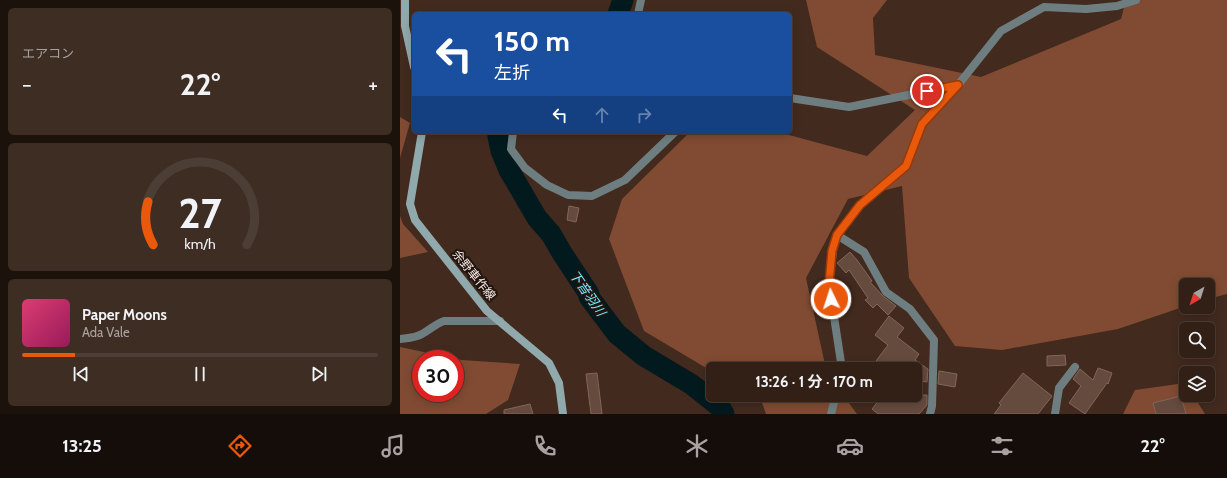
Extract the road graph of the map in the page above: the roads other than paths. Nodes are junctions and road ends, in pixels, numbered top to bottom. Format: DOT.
graph roads {
  1 [pos="405,0"];
  2 [pos="641,0"];
  3 [pos="1136,0"];
  4 [pos="1113,3"];
  5 [pos="638,12"];
  6 [pos="412,59"];
  7 [pos="958,85"];
  8 [pos="792,98"];
  9 [pos="422,134"];
  10 [pos="513,134"];
  11 [pos="673,134"];
  12 [pos="837,235"];
  13 [pos="500,321"];
  14 [pos="400,339"];
  15 [pos="841,362"];
  16 [pos="1075,367"];
  17 [pos="834,402"];
  18 [pos="563,414"];
  19 [pos="831,414"];
  20 [pos="930,414"];
  21 [pos="1055,414"];
  1 -- 6 [label="main road"];
  2 -- 5 [label="street"];
  3 -- 4 [label="street"];
  4 -- 7 [label="street"];
  7 -- 8 [label="street"];
  7 -- 12 [label="street"];
  9 -- 13 [label="main road, 余野車作線"];
  10 -- 11 [label="street"];
  12 -- 15 [label="street"];
  12 -- 20 [label="street"];
  13 -- 14 [label="street"];
  13 -- 18 [label="main road, 余野車作線"];
  16 -- 21 [label="street"];
  17 -- 19 [label="street"];
}
